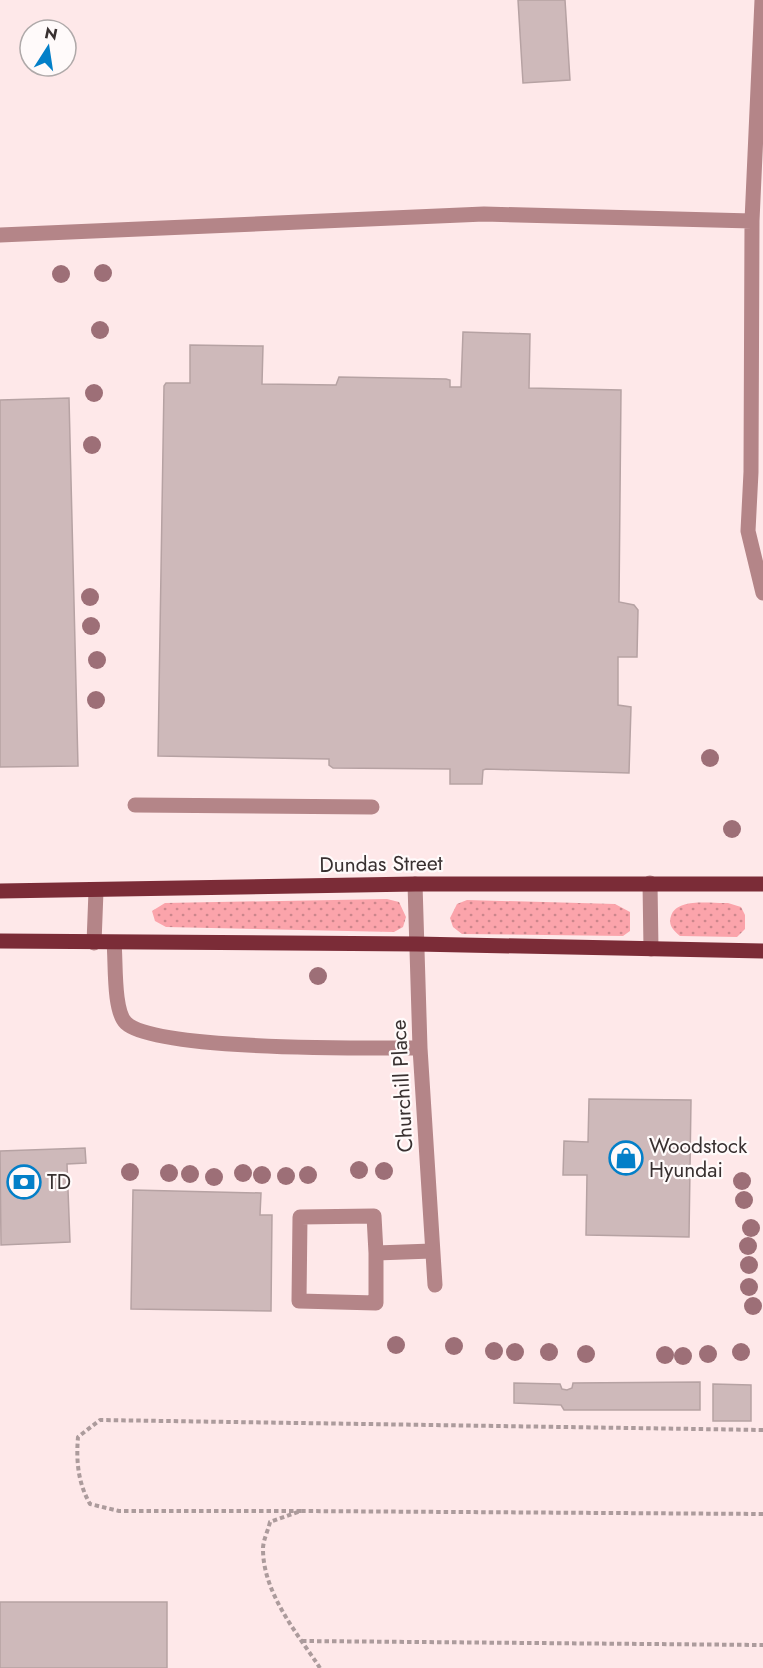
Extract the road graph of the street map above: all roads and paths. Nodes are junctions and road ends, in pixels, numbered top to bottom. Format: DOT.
graph roads {
  1 [pos="762,0"];
  2 [pos="752,220"];
  3 [pos="0,235"];
  4 [pos="763,593"];
  5 [pos="135,806"];
  6 [pos="372,807"];
  7 [pos="650,883"];
  8 [pos="415,884"];
  9 [pos="763,884"];
  10 [pos="0,891"];
  11 [pos="96,891"];
  12 [pos="0,941"];
  13 [pos="94,942"];
  14 [pos="114,943"];
  15 [pos="417,944"];
  16 [pos="651,949"];
  17 [pos="763,951"];
  18 [pos="420,1048"];
  19 [pos="432,1251"];
  20 [pos="376,1253"];
  21 [pos="435,1285"];
  22 [pos="763,1430"];
  23 [pos="301,1511"];
  24 [pos="763,1514"];
  25 [pos="302,1641"];
  26 [pos="763,1645"];
  27 [pos="320,1668"];
  1 -- 2 [label="street"];
  2 -- 3 [label="street"];
  2 -- 4 [label="street"];
  5 -- 6 [label="street"];
  7 -- 8 [label="main road, Dundas Street"];
  7 -- 9 [label="main road, Dundas Street"];
  7 -- 16 [label="street"];
  8 -- 11 [label="main road, Dundas Street"];
  8 -- 15 [label="street, Churchill Place"];
  10 -- 11 [label="main road, Dundas Street"];
  11 -- 13 [label="street"];
  12 -- 13 [label="main road"];
  13 -- 14 [label="main road"];
  14 -- 15 [label="main road"];
  14 -- 18 [label="street"];
  15 -- 16 [label="main road"];
  15 -- 18 [label="street, Churchill Place"];
  16 -- 17 [label="main road"];
  18 -- 19 [label="street, Churchill Place"];
  19 -- 20 [label="street"];
  19 -- 21 [label="street, Churchill Place"];
  20 -- 20 [label="street"];
  22 -- 23 [label="path"];
  23 -- 24 [label="path"];
  23 -- 25 [label="path"];
  25 -- 26 [label="path"];
  25 -- 27 [label="path"];
}
